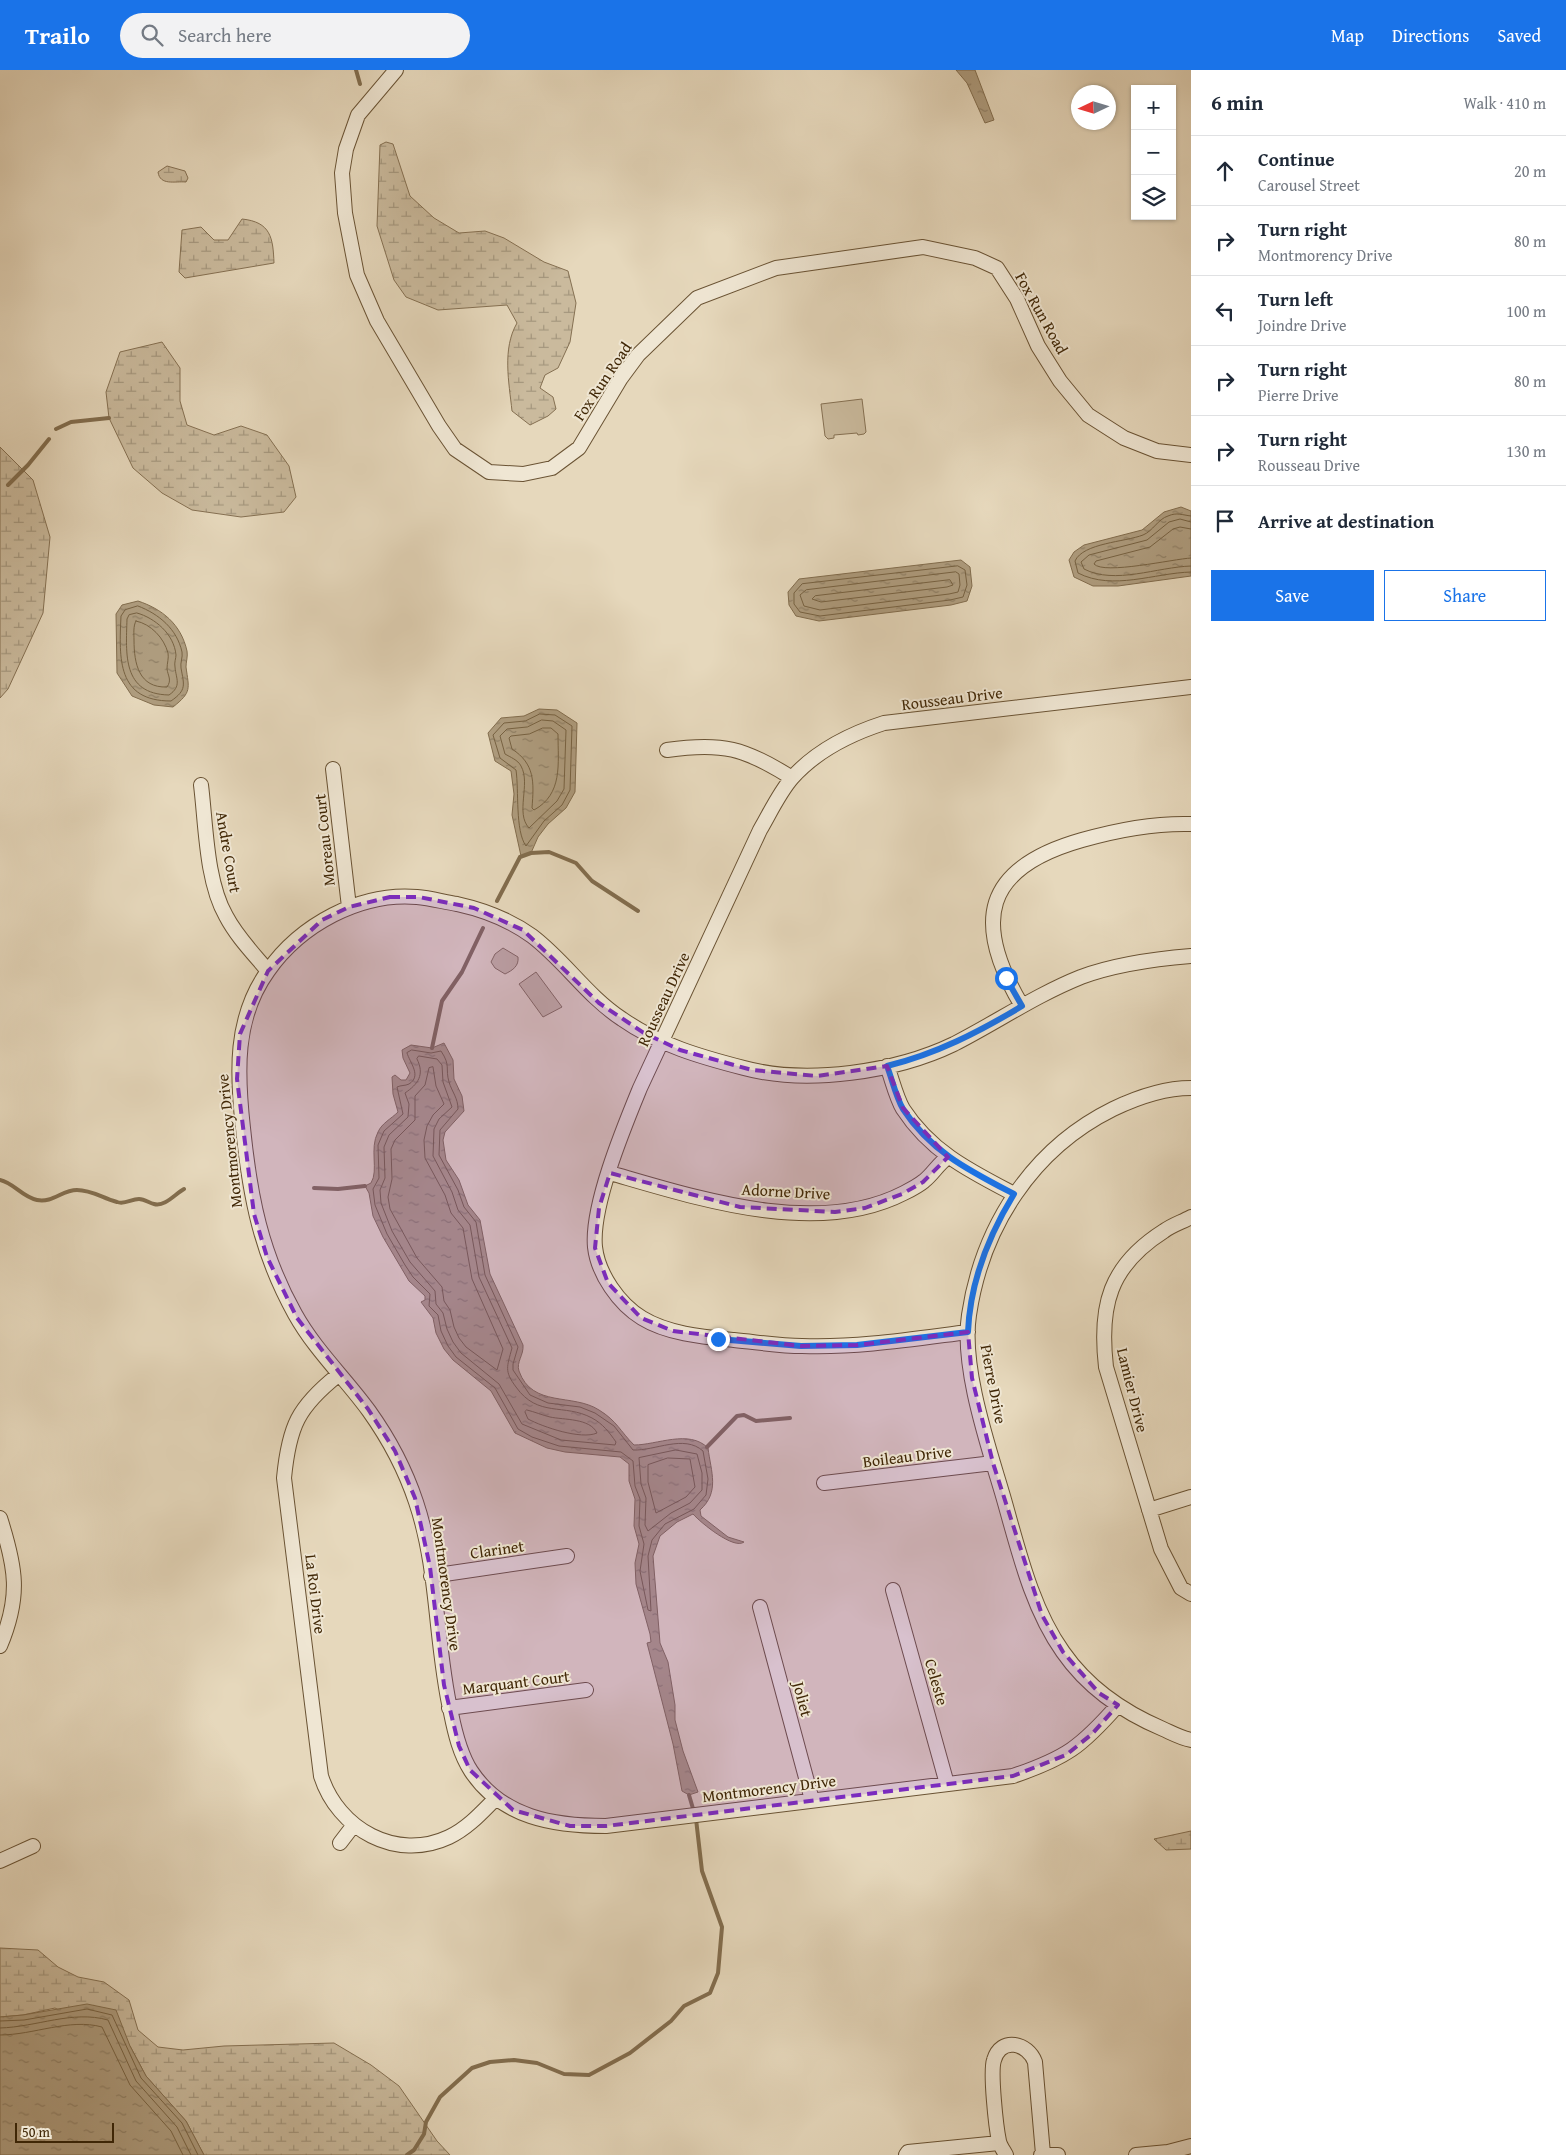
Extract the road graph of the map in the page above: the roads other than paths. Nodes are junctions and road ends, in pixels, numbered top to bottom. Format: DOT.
graph roads {
  1 [pos="396,70"];
  2 [pos="1191,455"];
  3 [pos="1191,687"];
  4 [pos="667,750"];
  5 [pos="333,769"];
  6 [pos="792,778"];
  7 [pos="201,785"];
  8 [pos="1191,824"];
  9 [pos="349,906"];
  10 [pos="1191,956"];
  11 [pos="268,971"];
  12 [pos="1022,1006"];
  13 [pos="662,1041"];
  14 [pos="887,1066"];
  15 [pos="1191,1088"];
  16 [pos="948,1158"];
  17 [pos="610,1173"];
  18 [pos="1014,1194"];
  19 [pos="1191,1216"];
  20 [pos="968,1332"];
  21 [pos="338,1375"];
  22 [pos="993,1463"];
  23 [pos="824,1483"];
  24 [pos="1191,1497"];
  25 [pos="1149,1510"];
  26 [pos="0,1518"];
  27 [pos="567,1556"];
  28 [pos="431,1576"];
  29 [pos="893,1590"];
  30 [pos="1191,1594"];
  31 [pos="760,1607"];
  32 [pos="0,1646"];
  33 [pos="586,1690"];
  34 [pos="1118,1705"];
  35 [pos="449,1708"];
  36 [pos="1191,1740"];
  37 [pos="947,1784"];
  38 [pos="496,1798"];
  39 [pos="812,1800"];
  40 [pos="353,1826"];
  41 [pos="340,1843"];
  42 [pos="33,1846"];
  43 [pos="0,1861"];
  44 [pos="1191,2146"];
  45 [pos="1003,2149"];
  46 [pos="1042,2154"];
  47 [pos="906,2155"];
  48 [pos="1058,2155"];
  49 [pos="1136,2155"];
  1 -- 2 [label="street, Fox Run Road"];
  3 -- 6 [label="street, Rousseau Drive"];
  4 -- 6 [label="street"];
  5 -- 9 [label="street, Moreau Court"];
  6 -- 13 [label="street, Rousseau Drive"];
  7 -- 11 [label="street, Andre Court"];
  8 -- 12 [label="street"];
  9 -- 11 [label="street, Montmorency Drive"];
  9 -- 13 [label="street, Montmorency Drive"];
  10 -- 12 [label="street, Montmorency Drive"];
  11 -- 21 [label="street, Montmorency Drive"];
  12 -- 14 [label="street, Montmorency Drive"];
  13 -- 14 [label="street, Montmorency Drive"];
  13 -- 17 [label="street, Rousseau Drive"];
  14 -- 16 [label="street"];
  15 -- 18 [label="street, Pierre Drive"];
  16 -- 17 [label="street, Adorne Drive"];
  16 -- 18 [label="street"];
  17 -- 20 [label="street, Rousseau Drive"];
  18 -- 20 [label="street, Pierre Drive"];
  19 -- 25 [label="street, Lamier Drive"];
  20 -- 22 [label="street, Pierre Drive"];
  21 -- 28 [label="street, Montmorency Drive"];
  21 -- 40 [label="street, La Roi Drive"];
  22 -- 23 [label="street, Boileau Drive"];
  22 -- 34 [label="street, Pierre Drive"];
  24 -- 25 [label="street"];
  25 -- 30 [label="street, Lamier Drive"];
  26 -- 32 [label="street"];
  27 -- 28 [label="street, Clarinet"];
  28 -- 35 [label="street, Montmorency Drive"];
  29 -- 37 [label="street, Celeste"];
  31 -- 39 [label="street, Joliet"];
  33 -- 35 [label="street, Marquant Court"];
  34 -- 36 [label="street, Pierre Drive"];
  34 -- 37 [label="street, Montmorency Drive"];
  35 -- 38 [label="street, Montmorency Drive"];
  37 -- 39 [label="street, Montmorency Drive"];
  38 -- 39 [label="street, Montmorency Drive"];
  38 -- 40 [label="street, La Roi Drive"];
  40 -- 41 [label="street"];
  42 -- 43 [label="street"];
  44 -- 49 [label="street"];
  45 -- 46 [label="street"];
  45 -- 47 [label="street"];
  46 -- 48 [label="street"];
}
